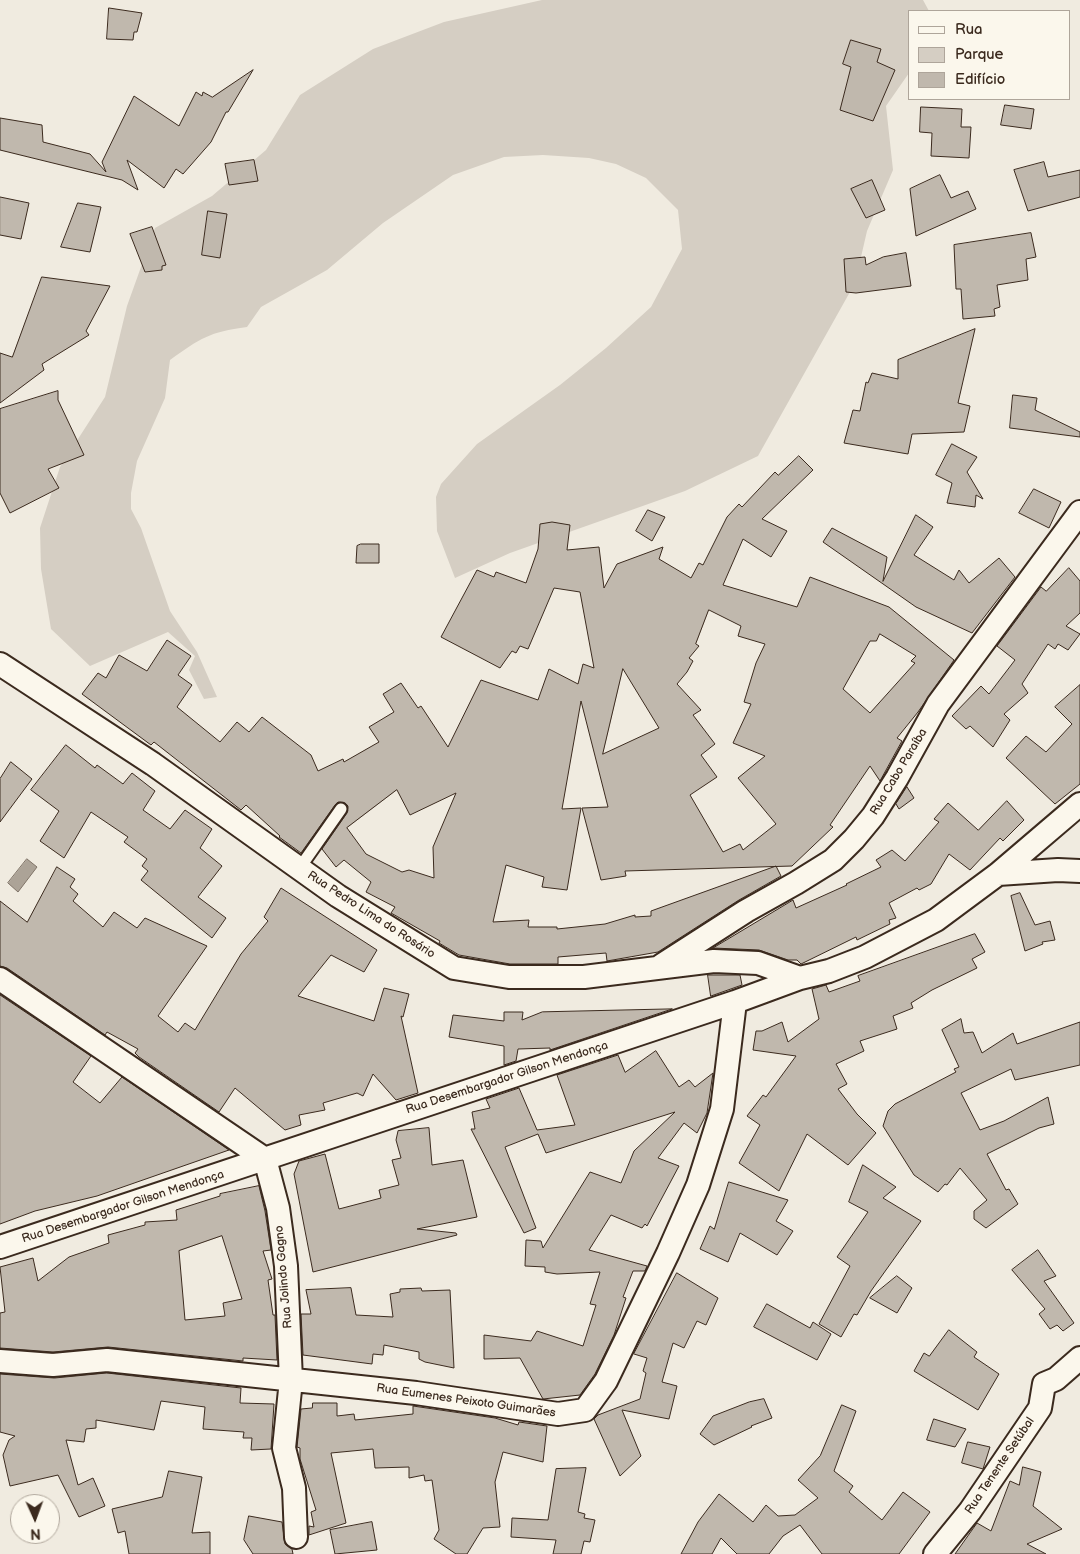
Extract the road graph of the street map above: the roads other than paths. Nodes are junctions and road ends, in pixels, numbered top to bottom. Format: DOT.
graph roads {
  1 [pos="1080,512"];
  2 [pos="0,664"];
  3 [pos="1080,804"];
  4 [pos="341,809"];
  5 [pos="297,867"];
  6 [pos="1080,871"];
  7 [pos="998,874"];
  8 [pos="658,968"];
  9 [pos="800,978"];
  10 [pos="0,979"];
  11 [pos="735,1002"];
  12 [pos="265,1159"];
  13 [pos="0,1247"];
  14 [pos="1080,1358"];
  15 [pos="0,1361"];
  16 [pos="291,1380"];
  17 [pos="296,1537"];
  18 [pos="935,1554"];
  1 -- 8 [label="street, Rua Cabo Paraíba"];
  2 -- 5 [label="street, Rua Pedro Lima do Rosário"];
  3 -- 7 [label="street, Rua Desembargador Gilson Mendonça"];
  4 -- 5 [label="lane"];
  5 -- 8 [label="street, Rua Pedro Lima do Rosário"];
  6 -- 7 [label="street"];
  7 -- 9 [label="street, Rua Desembargador Gilson Mendonça"];
  8 -- 9 [label="street, Rua Pedro Lima do Rosário"];
  9 -- 11 [label="street, Rua Desembargador Gilson Mendonça"];
  10 -- 12 [label="street"];
  11 -- 12 [label="street, Rua Desembargador Gilson Mendonça"];
  11 -- 16 [label="street, Rua Eumenes Peixoto Guimarães"];
  12 -- 13 [label="street, Rua Desembargador Gilson Mendonça"];
  12 -- 16 [label="street, Rua Jolindo Gagno"];
  14 -- 18 [label="street, Rua Tenente Setúbal"];
  15 -- 16 [label="street, Rua Eumenes Peixoto Guimarães"];
  16 -- 17 [label="street, Rua Jolindo Gagno"];
}
